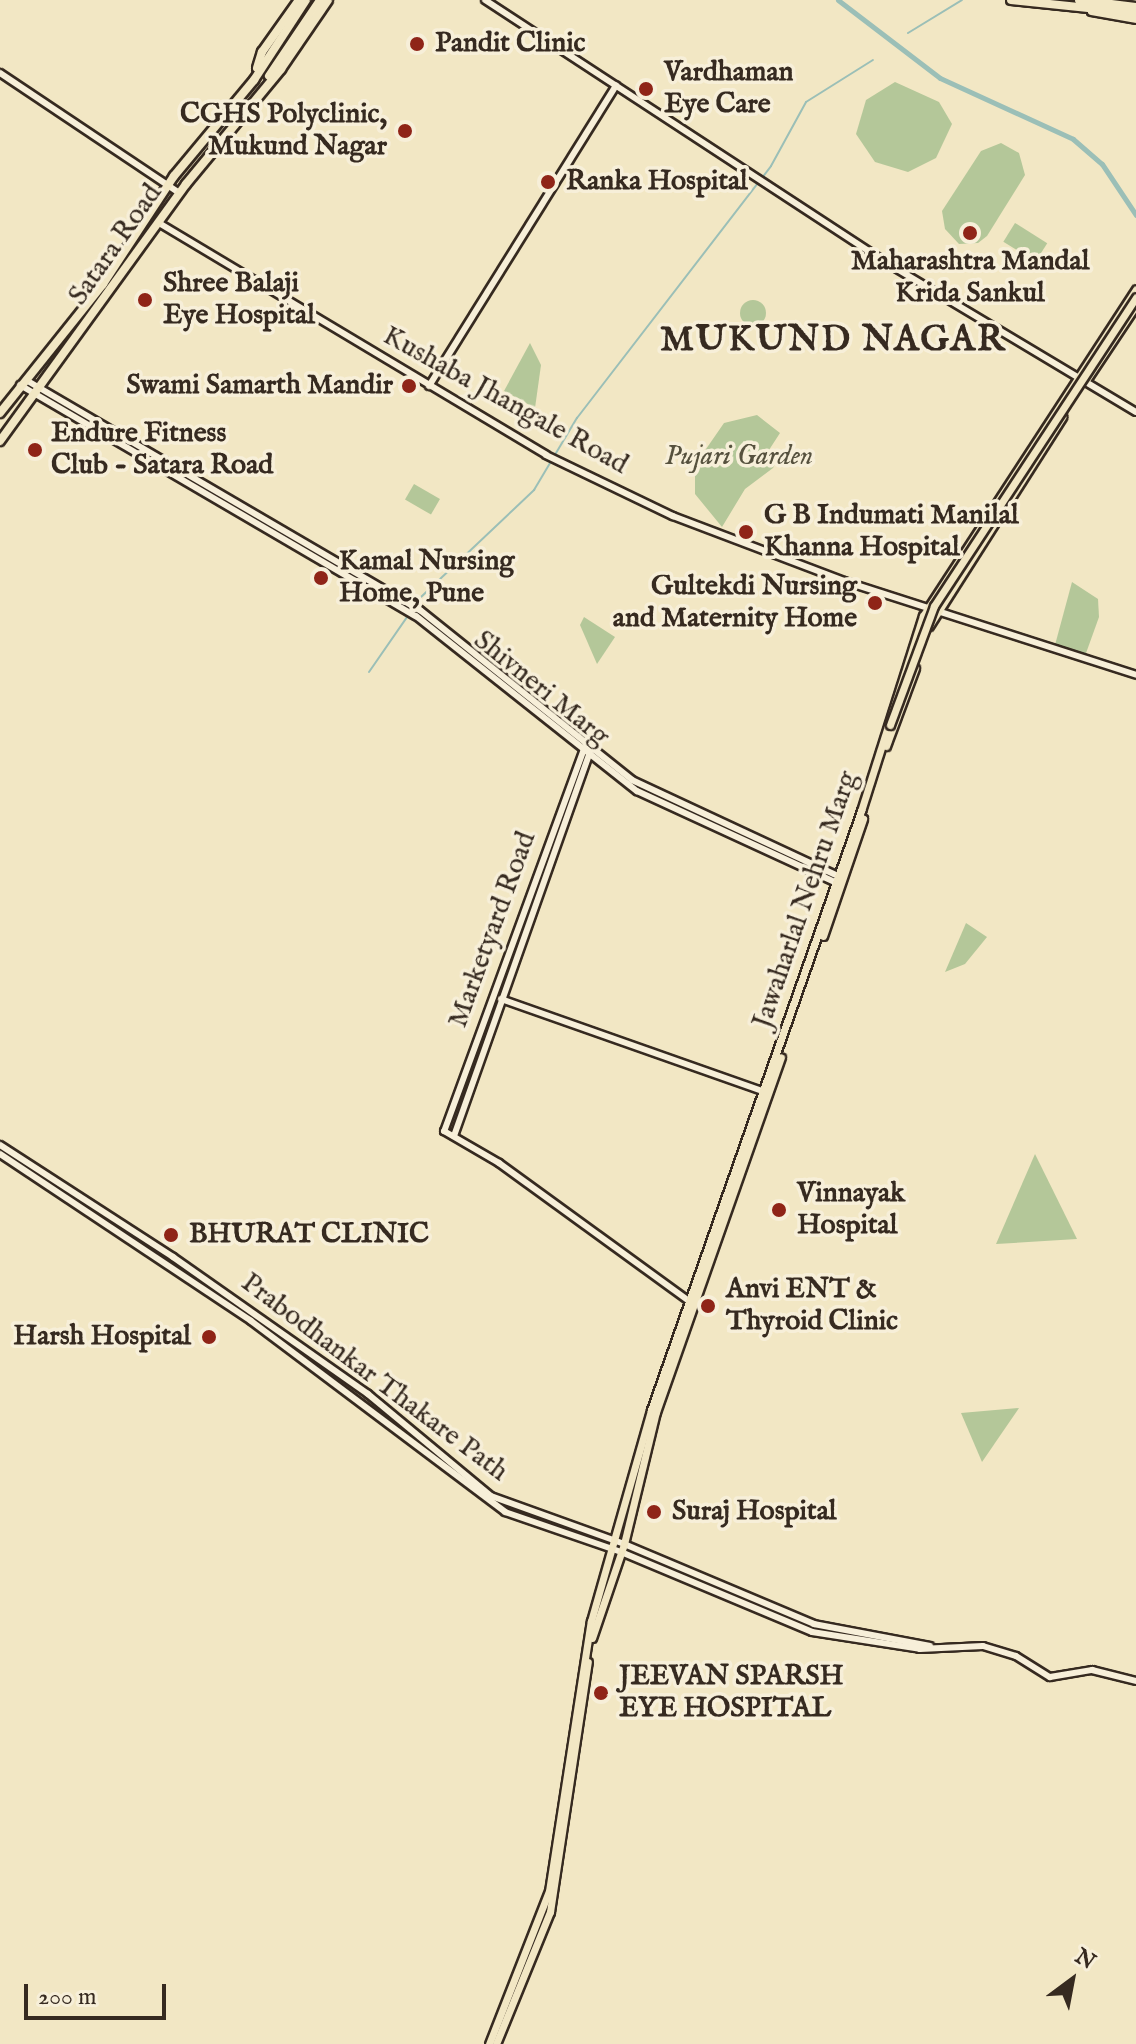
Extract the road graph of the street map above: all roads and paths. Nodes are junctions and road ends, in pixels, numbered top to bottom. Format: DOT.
graph roads {
  1 [pos="299,0"];
  2 [pos="306,0"];
  3 [pos="320,0"];
  4 [pos="328,0"];
  5 [pos="485,0"];
  6 [pos="1011,0"];
  7 [pos="1079,0"];
  8 [pos="1059,4"];
  9 [pos="1105,6"];
  10 [pos="1136,7"];
  11 [pos="1136,16"];
  12 [pos="0,73"];
  13 [pos="254,80"];
  14 [pos="616,86"];
  15 [pos="260,91"];
  16 [pos="167,184"];
  17 [pos="179,193"];
  18 [pos="159,223"];
  19 [pos="1136,289"];
  20 [pos="1136,297"];
  21 [pos="1136,305"];
  22 [pos="1077,374"];
  23 [pos="1086,379"];
  24 [pos="22,382"];
  25 [pos="429,386"];
  26 [pos="36,390"];
  27 [pos="1136,412"];
  28 [pos="0,413"];
  29 [pos="0,441"];
  30 [pos="928,606"];
  31 [pos="937,611"];
  32 [pos="1136,675"];
  33 [pos="885,739"];
  34 [pos="587,751"];
  35 [pos="839,880"];
  36 [pos="498,997"];
  37 [pos="766,1092"];
  38 [pos="454,1136"];
  39 [pos="0,1145"];
  40 [pos="0,1154"];
  41 [pos="149,1245"];
  42 [pos="693,1303"];
  43 [pos="646,1439"];
  44 [pos="611,1544"];
  45 [pos="623,1548"];
  46 [pos="609,1571"];
  47 [pos="1136,1681"];
  48 [pos="549,1902"];
  49 [pos="489,2044"];
  50 [pos="496,2044"];
  1 -- 13 [label="highway"];
  2 -- 13 [label="highway"];
  3 -- 15 [label="highway"];
  4 -- 15 [label="highway, Satara Road"];
  5 -- 14 [label="main road"];
  6 -- 8 [label="highway"];
  7 -- 9 [label="highway"];
  8 -- 9 [label="highway"];
  8 -- 11 [label="main road"];
  9 -- 10 [label="highway"];
  9 -- 11 [label="highway"];
  12 -- 16 [label="main road"];
  13 -- 16 [label="highway, Satara Road"];
  14 -- 22 [label="main road"];
  14 -- 25 [label="main road"];
  15 -- 17 [label="highway, Satara Road"];
  16 -- 17 [label="main road"];
  16 -- 24 [label="highway, Satara Road"];
  17 -- 18 [label="highway, Satara Road"];
  18 -- 25 [label="main road, Kushaba Jhangale Road"];
  18 -- 26 [label="highway, Satara Road"];
  19 -- 22 [label="main road, Jawaharlal Nehru Marg"];
  20 -- 33 [label="main road, bridge"];
  21 -- 23 [label="main road, Jawaharlal Nehru Marg"];
  22 -- 23 [label="main road"];
  22 -- 30 [label="main road, Jawaharlal Nehru Marg"];
  23 -- 27 [label="main road"];
  23 -- 31 [label="main road, Jawaharlal Nehru Marg"];
  24 -- 26 [label="main road, Shivneri Marg"];
  24 -- 28 [label="highway, Satara Road"];
  25 -- 30 [label="main road, Kushaba Jhangale Road"];
  26 -- 29 [label="highway, Satara Road"];
  26 -- 34 [label="main road, Shivneri Marg"];
  30 -- 31 [label="main road, Kushaba Jhangale Road"];
  30 -- 33 [label="main road, Jawaharlal Nehru Marg"];
  31 -- 32 [label="main road, Kushaba Jhangale Road"];
  31 -- 33 [label="main road, Jawaharlal Nehru Marg"];
  33 -- 35 [label="main road, Jawaharlal Nehru Marg"];
  34 -- 35 [label="main road, Shivneri Marg"];
  34 -- 36 [label="main road, Marketyard Road"];
  35 -- 37 [label="main road, Jawaharlal Nehru Marg"];
  36 -- 37 [label="main road"];
  36 -- 38 [label="main road, Marketyard Road"];
  36 -- 38 [label="main road, Marketyard Road"];
  37 -- 42 [label="main road, Jawaharlal Nehru Marg"];
  38 -- 42 [label="main road"];
  39 -- 41 [label="main road, Prabodhankar Thakare Path"];
  40 -- 41 [label="main road, Prabodhankar Thakare Path"];
  41 -- 44 [label="main road, Prabodhankar Thakare Path"];
  42 -- 43 [label="main road, Jawaharlal Nehru Marg"];
  43 -- 44 [label="main road, Jawaharlal Nehru Marg"];
  43 -- 45 [label="main road, Jawaharlal Nehru Marg"];
  44 -- 45 [label="main road, Prabodhankar Thakare Path"];
  44 -- 46 [label="main road, Jawaharlal Nehru Marg"];
  45 -- 46 [label="main road, Jawaharlal Nehru Marg"];
  45 -- 47 [label="main road, Prabodhankar Thakare Path"];
  46 -- 48 [label="main road"];
  48 -- 49 [label="main road"];
  48 -- 50 [label="main road"];
}
